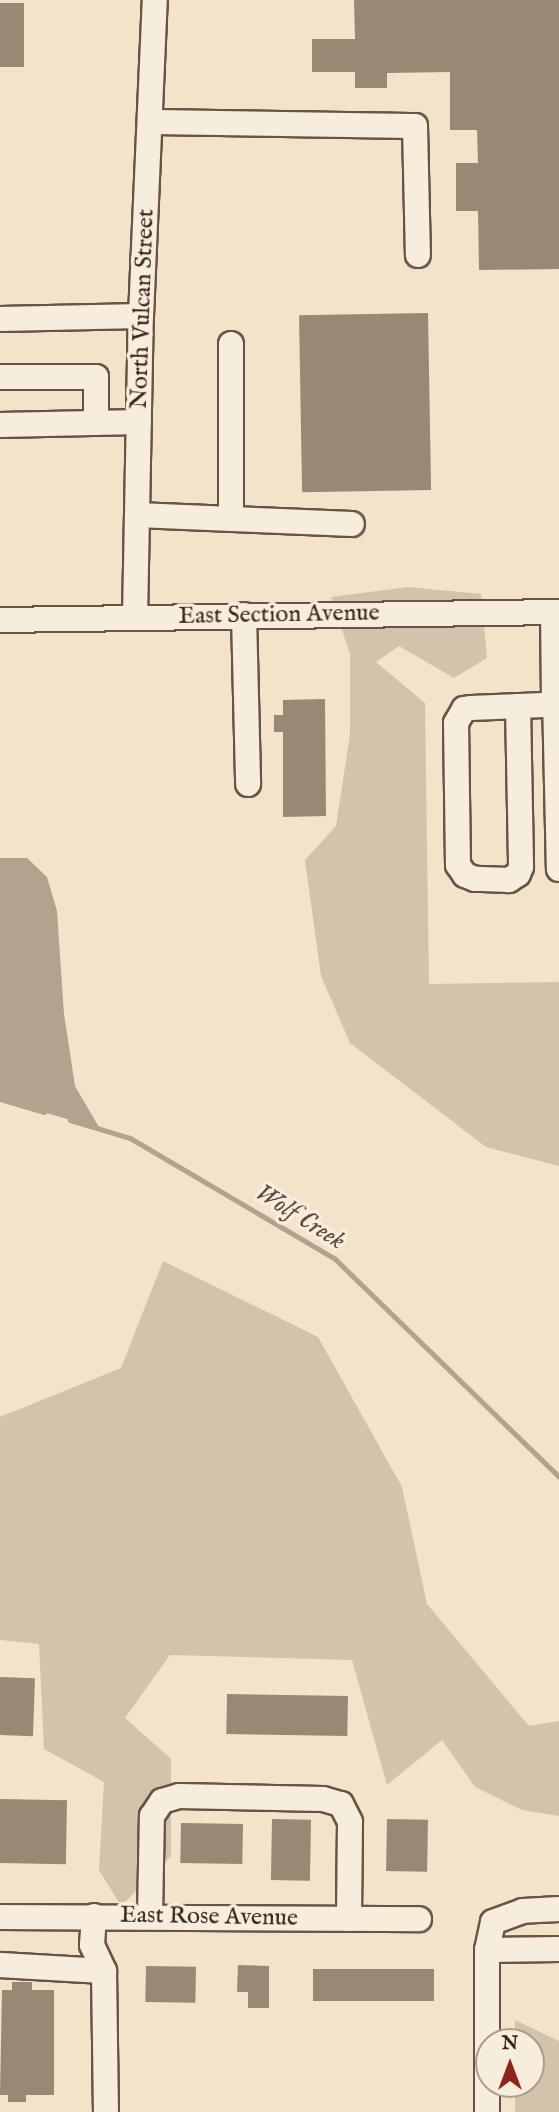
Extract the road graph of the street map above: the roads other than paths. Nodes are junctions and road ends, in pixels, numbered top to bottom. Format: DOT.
graph roads {
  1 [pos="155,0"];
  2 [pos="150,122"];
  3 [pos="418,255"];
  4 [pos="141,316"];
  5 [pos="0,319"];
  6 [pos="231,344"];
  7 [pos="0,377"];
  8 [pos="139,422"];
  9 [pos="96,423"];
  10 [pos="0,425"];
  11 [pos="137,515"];
  12 [pos="231,519"];
  13 [pos="352,524"];
  14 [pos="556,612"];
  15 [pos="244,615"];
  16 [pos="135,618"];
  17 [pos="0,620"];
  18 [pos="555,697"];
  19 [pos="518,706"];
  20 [pos="248,784"];
  21 [pos="559,869"];
  22 [pos="559,1909"];
  23 [pos="0,1916"];
  24 [pos="94,1916"];
  25 [pos="150,1916"];
  26 [pos="349,1919"];
  27 [pos="419,1919"];
  28 [pos="559,1949"];
  29 [pos="487,1950"];
  30 [pos="0,1965"];
  31 [pos="104,1971"];
  32 [pos="106,2112"];
  33 [pos="487,2112"];
  1 -- 2 [label="street, North Vulcan Street"];
  2 -- 3 [label="street"];
  2 -- 4 [label="street, North Vulcan Street"];
  4 -- 5 [label="street"];
  4 -- 8 [label="street, North Vulcan Street"];
  6 -- 12 [label="street"];
  7 -- 9 [label="street"];
  8 -- 9 [label="street"];
  8 -- 11 [label="street, North Vulcan Street"];
  9 -- 10 [label="street"];
  11 -- 12 [label="street"];
  11 -- 16 [label="street, North Vulcan Street"];
  12 -- 13 [label="street"];
  14 -- 15 [label="street, East Section Avenue"];
  14 -- 18 [label="street"];
  15 -- 16 [label="street, East Section Avenue"];
  15 -- 20 [label="street"];
  16 -- 17 [label="street, East Section Avenue"];
  18 -- 19 [label="street"];
  18 -- 21 [label="street"];
  19 -- 19 [label="street"];
  22 -- 29 [label="street"];
  23 -- 24 [label="street, East Rose Avenue"];
  24 -- 25 [label="street, East Rose Avenue"];
  24 -- 31 [label="street"];
  25 -- 26 [label="street, East Rose Avenue"];
  25 -- 26 [label="street"];
  26 -- 27 [label="street, East Rose Avenue"];
  28 -- 29 [label="street"];
  29 -- 33 [label="street"];
  30 -- 31 [label="street"];
  31 -- 32 [label="street"];
}
